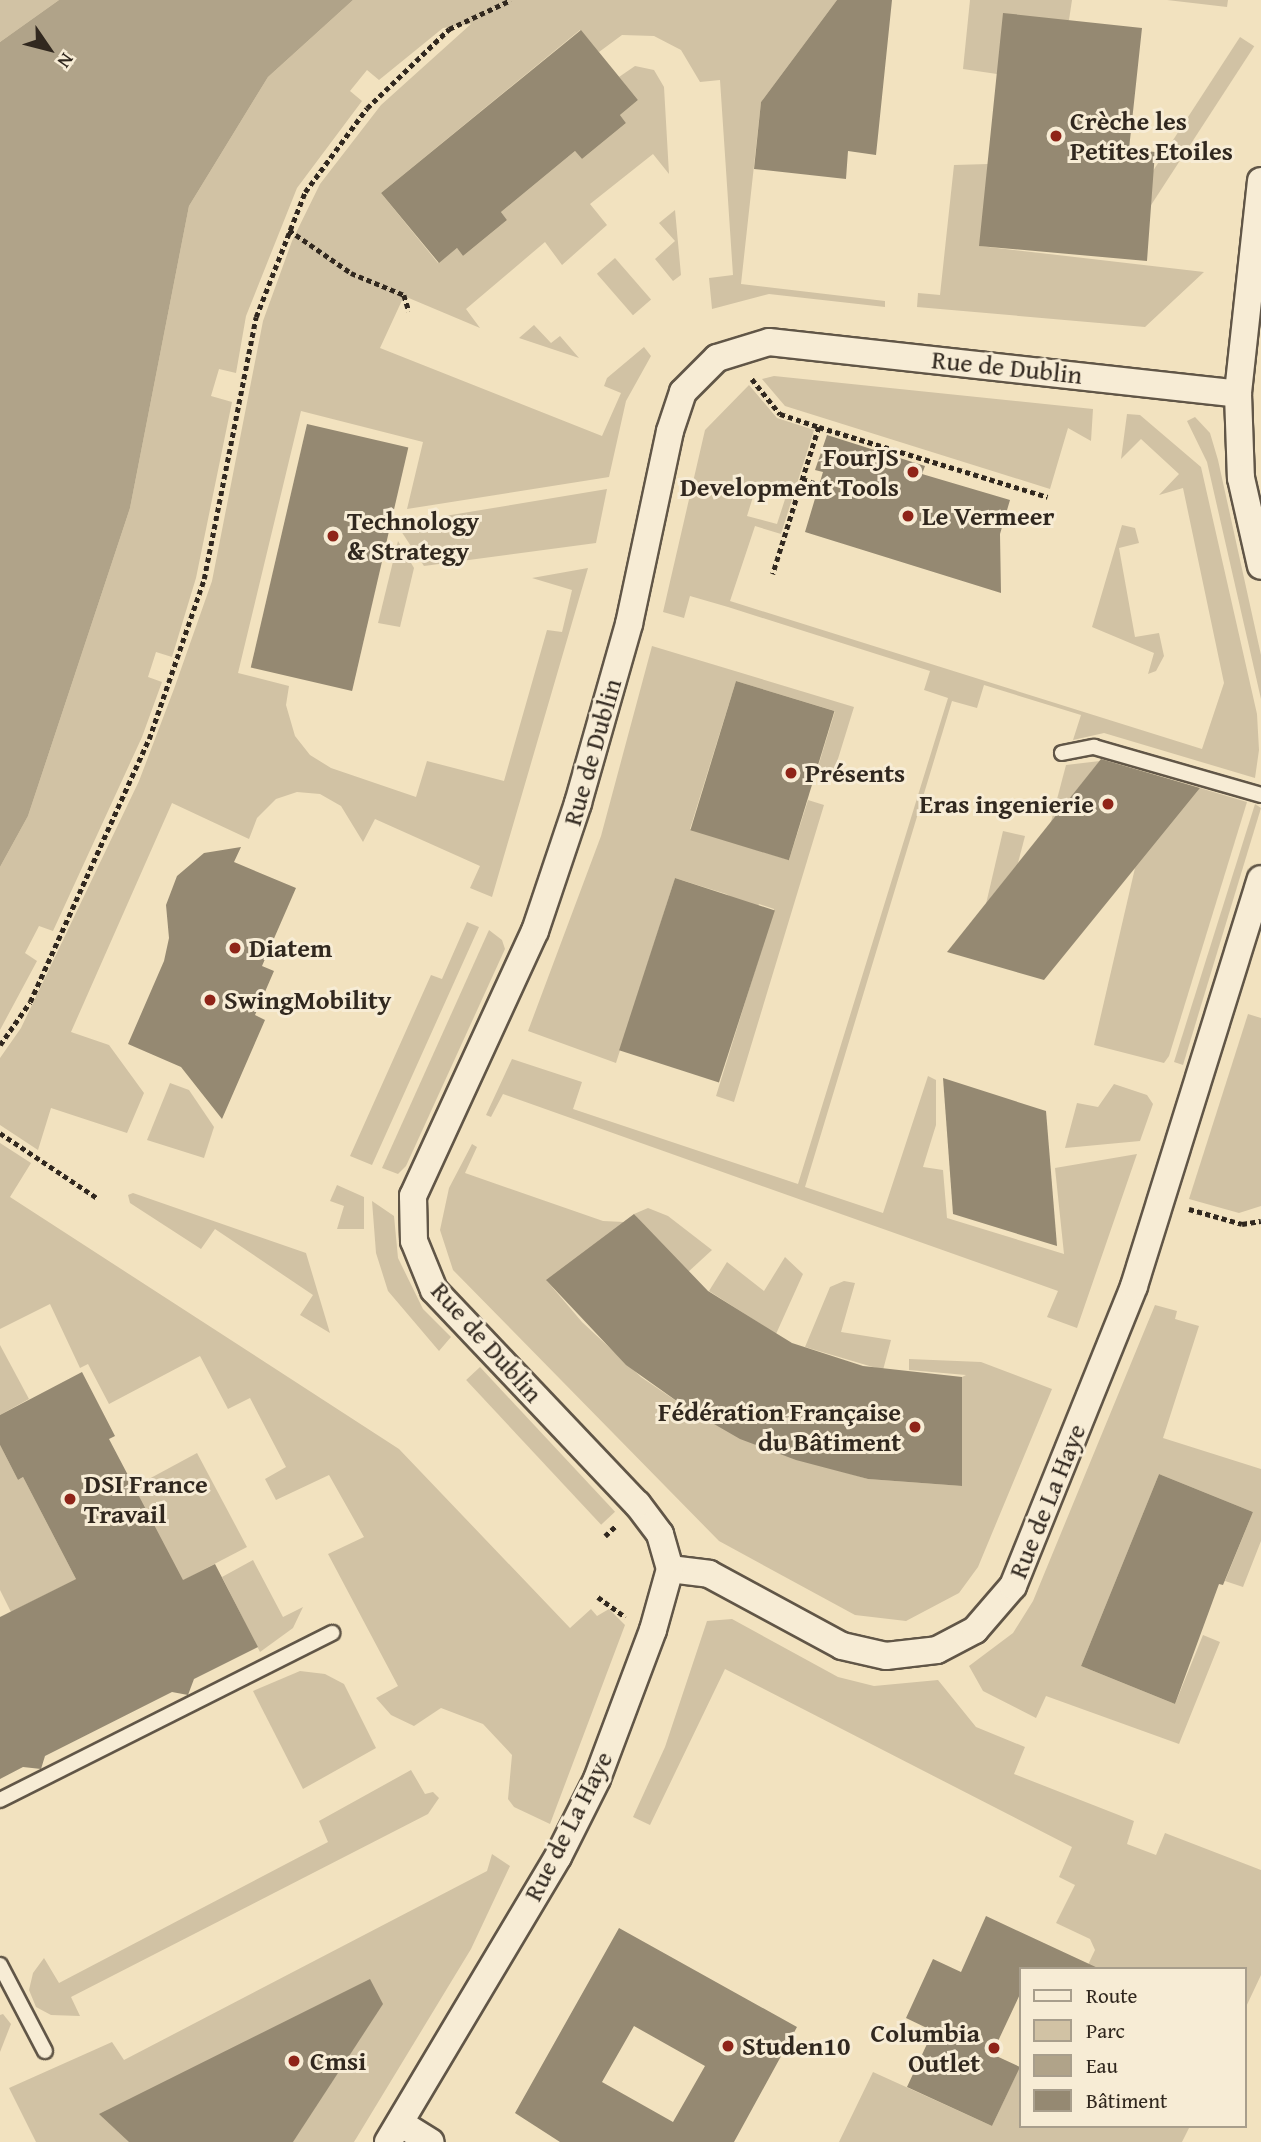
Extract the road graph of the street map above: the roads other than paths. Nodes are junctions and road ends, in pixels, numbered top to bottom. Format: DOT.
graph roads {
  1 [pos="1261,180"];
  2 [pos="1238,394"];
  3 [pos="1261,566"];
  4 [pos="1062,753"];
  5 [pos="1261,796"];
  6 [pos="1261,879"];
  7 [pos="670,1569"];
  8 [pos="332,1633"];
  9 [pos="0,1800"];
  10 [pos="0,1965"];
  11 [pos="45,2052"];
  12 [pos="394,2133"];
  13 [pos="430,2142"];
  1 -- 2 [label="street"];
  2 -- 3 [label="street"];
  2 -- 7 [label="street, Rue de Dublin"];
  4 -- 5 [label="lane"];
  6 -- 7 [label="street, Rue de La Haye"];
  7 -- 12 [label="street, Rue de La Haye"];
  8 -- 9 [label="lane"];
  10 -- 11 [label="lane"];
  12 -- 13 [label="street"];
}
